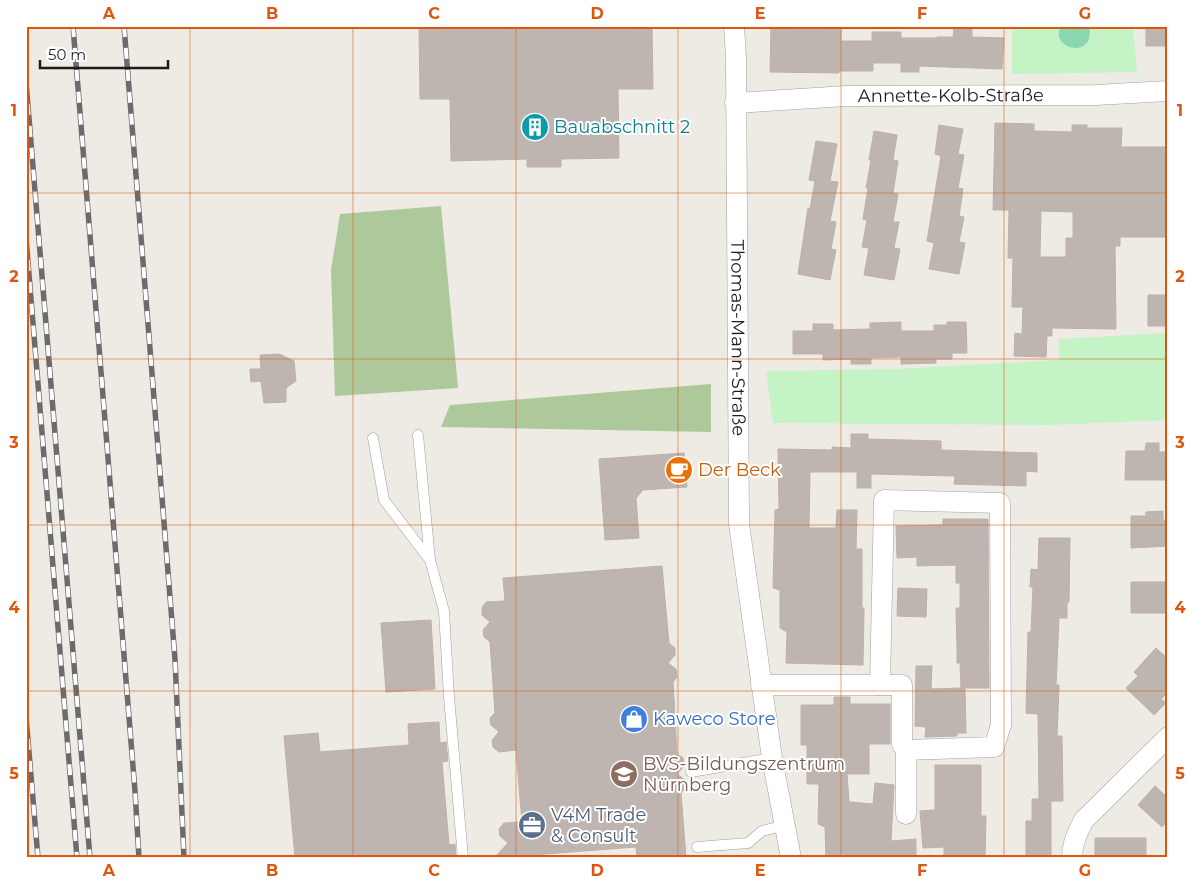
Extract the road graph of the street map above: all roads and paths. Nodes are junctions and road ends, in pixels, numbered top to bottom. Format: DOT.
graph roads {
  1 [pos="734,26"];
  2 [pos="1168,90"];
  3 [pos="735,103"];
  4 [pos="418,435"];
  5 [pos="374,438"];
  6 [pos="430,560"];
  7 [pos="761,685"];
  8 [pos="880,685"];
  9 [pos="1168,737"];
  10 [pos="906,750"];
  11 [pos="772,758"];
  12 [pos="691,772"];
  13 [pos="906,814"];
  14 [pos="786,824"];
  15 [pos="697,848"];
  16 [pos="463,858"];
  17 [pos="791,858"];
  18 [pos="1072,858"];
  1 -- 3 [label="street, Thomas-Mann-Straße"];
  2 -- 3 [label="street, Annette-Kolb-Straße"];
  3 -- 7 [label="street, Thomas-Mann-Straße"];
  4 -- 6 [label="lane"];
  5 -- 6 [label="lane"];
  6 -- 16 [label="lane"];
  7 -- 8 [label="street"];
  7 -- 11 [label="street, Thomas-Mann-Straße"];
  8 -- 10 [label="street"];
  8 -- 10 [label="street"];
  9 -- 18 [label="street"];
  10 -- 13 [label="street"];
  11 -- 12 [label="lane"];
  11 -- 14 [label="street, Thomas-Mann-Straße"];
  14 -- 15 [label="lane"];
  14 -- 17 [label="street, Thomas-Mann-Straße"];
}
